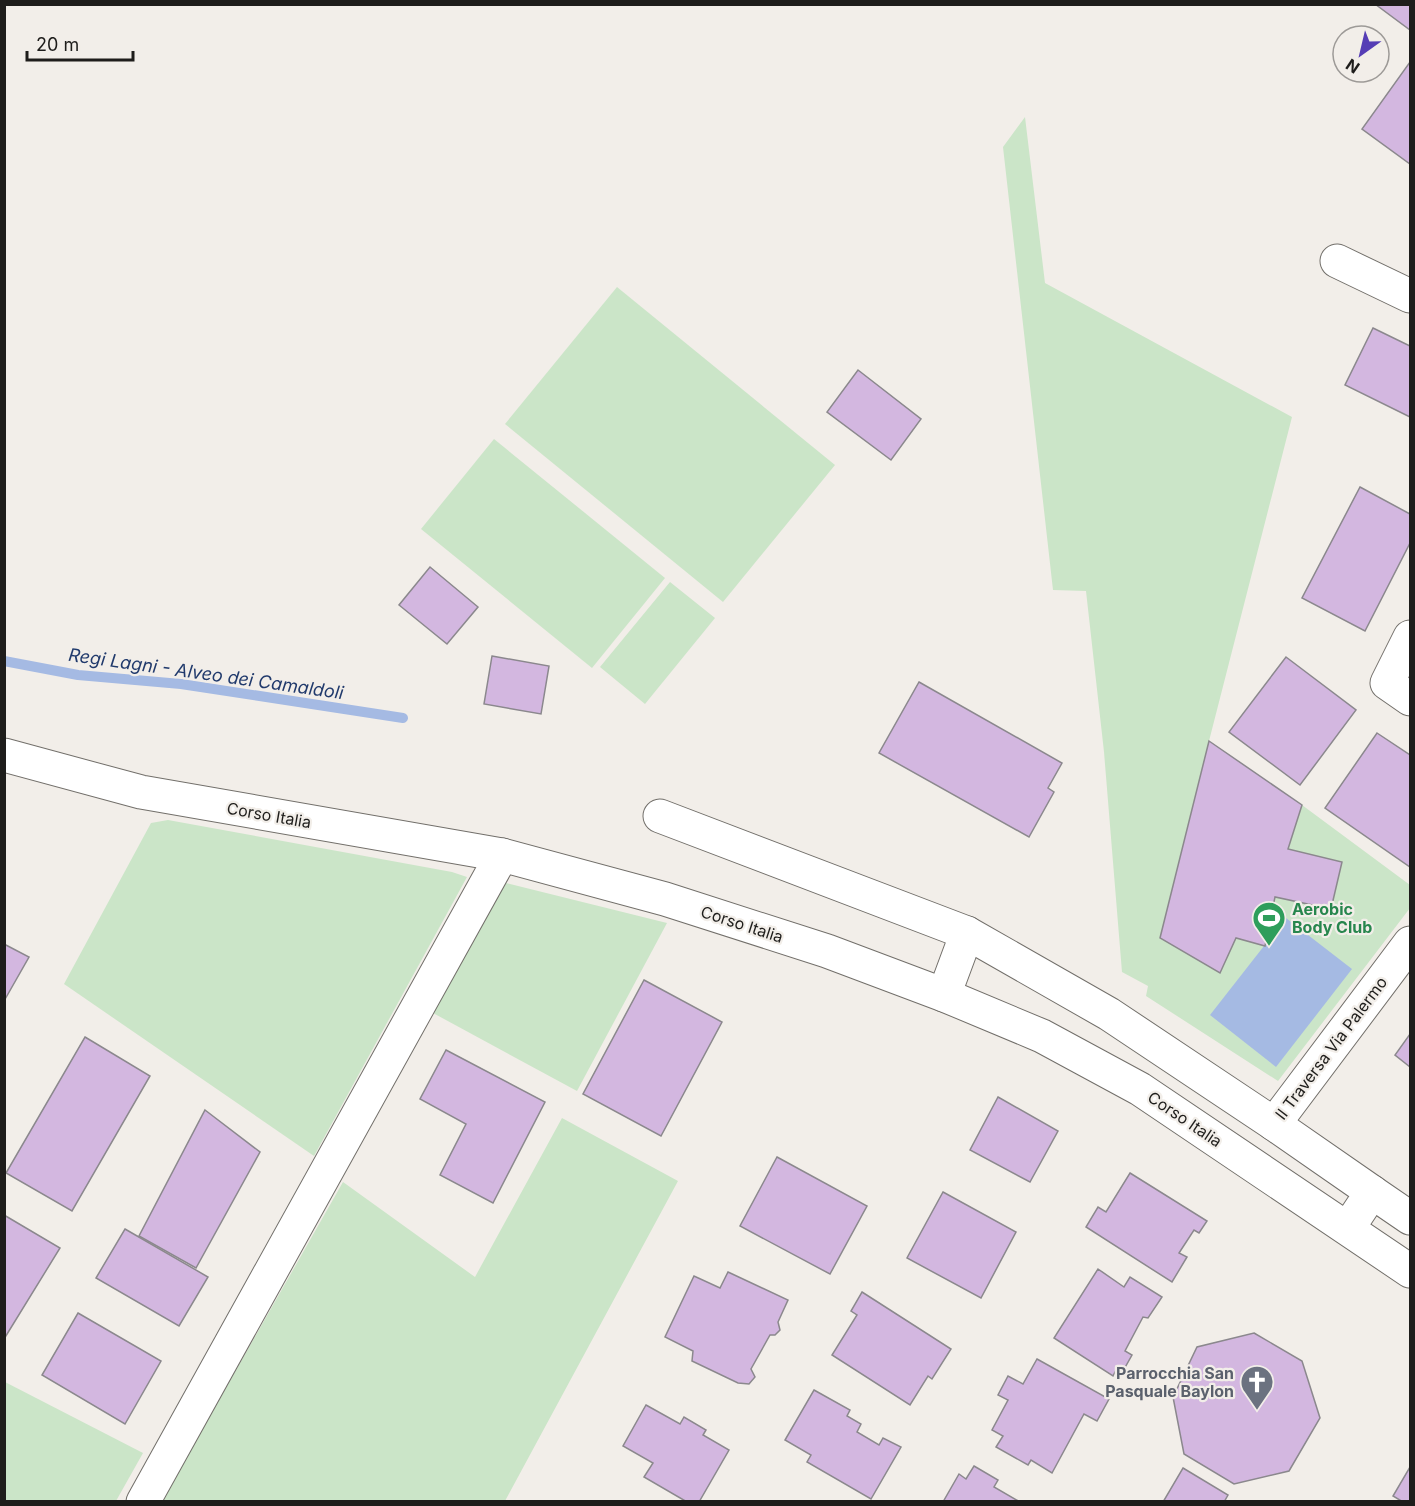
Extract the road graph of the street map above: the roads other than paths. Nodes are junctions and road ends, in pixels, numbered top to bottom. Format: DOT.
graph roads {
  1 [pos="1337,261"];
  2 [pos="1410,296"];
  3 [pos="1410,637"];
  4 [pos="1410,699"];
  5 [pos="4,755"];
  6 [pos="660,816"];
  7 [pos="502,855"];
  8 [pos="968,933"];
  9 [pos="1410,943"];
  10 [pos="944,995"];
  11 [pos="1274,1124"];
  12 [pos="1372,1192"];
  13 [pos="1410,1218"];
  14 [pos="1348,1228"];
  15 [pos="1410,1271"];
  16 [pos="143,1502"];
  1 -- 2 [label="street"];
  3 -- 4 [label="street"];
  5 -- 7 [label="street, Corso Italia"];
  6 -- 8 [label="street"];
  7 -- 10 [label="street, Corso Italia"];
  7 -- 16 [label="street"];
  8 -- 10 [label="street"];
  8 -- 11 [label="street"];
  9 -- 11 [label="street, II Traversa Via Palermo"];
  10 -- 14 [label="street, Corso Italia"];
  11 -- 12 [label="street"];
  12 -- 13 [label="street"];
  12 -- 14 [label="street"];
  14 -- 15 [label="street, Corso Italia"];
}
